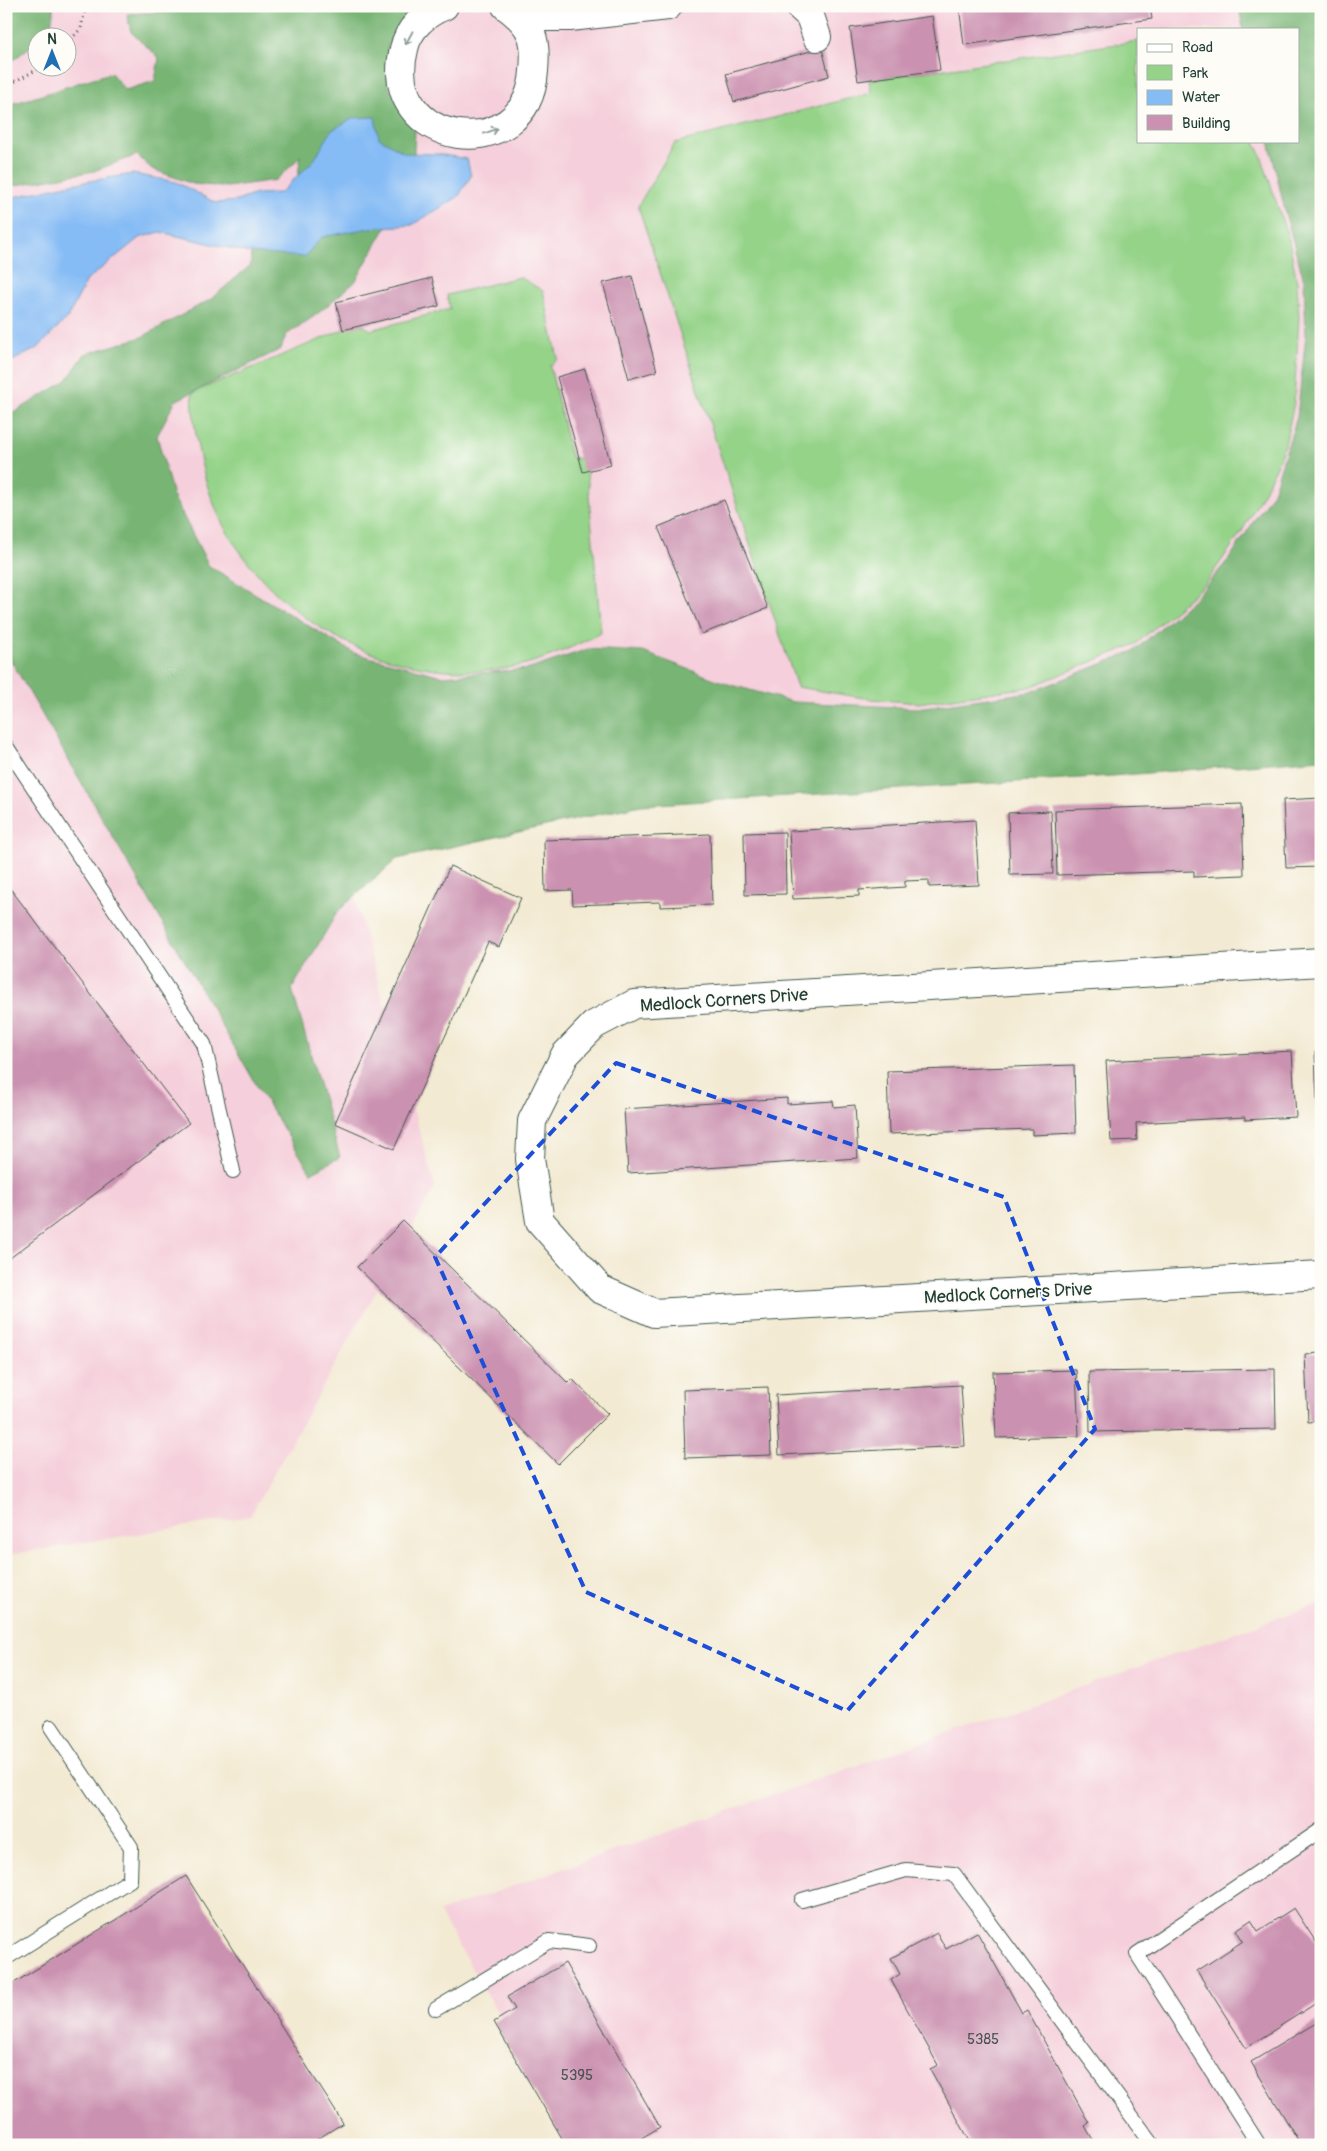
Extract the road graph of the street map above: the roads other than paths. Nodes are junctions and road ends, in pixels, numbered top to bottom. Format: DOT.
graph roads {
  1 [pos="444,6"];
  2 [pos="668,6"];
  3 [pos="799,6"];
  4 [pos="514,12"];
  5 [pos="817,37"];
  6 [pos="6,746"];
  7 [pos="1321,962"];
  8 [pos="233,1171"];
  9 [pos="1321,1275"];
  10 [pos="51,1727"];
  11 [pos="1321,1830"];
  12 [pos="802,1900"];
  13 [pos="588,1946"];
  14 [pos="6,1958"];
  15 [pos="436,2009"];
  16 [pos="1153,2145"];
  17 [pos="1259,2145"];
  1 -- 4 [label="street, one-way"];
  2 -- 4 [label="street"];
  3 -- 5 [label="street"];
  6 -- 8 [label="lane"];
  7 -- 9 [label="street, Medlock Corners Drive"];
  10 -- 14 [label="lane"];
  11 -- 17 [label="lane"];
  12 -- 16 [label="lane"];
  13 -- 15 [label="lane"];
}
